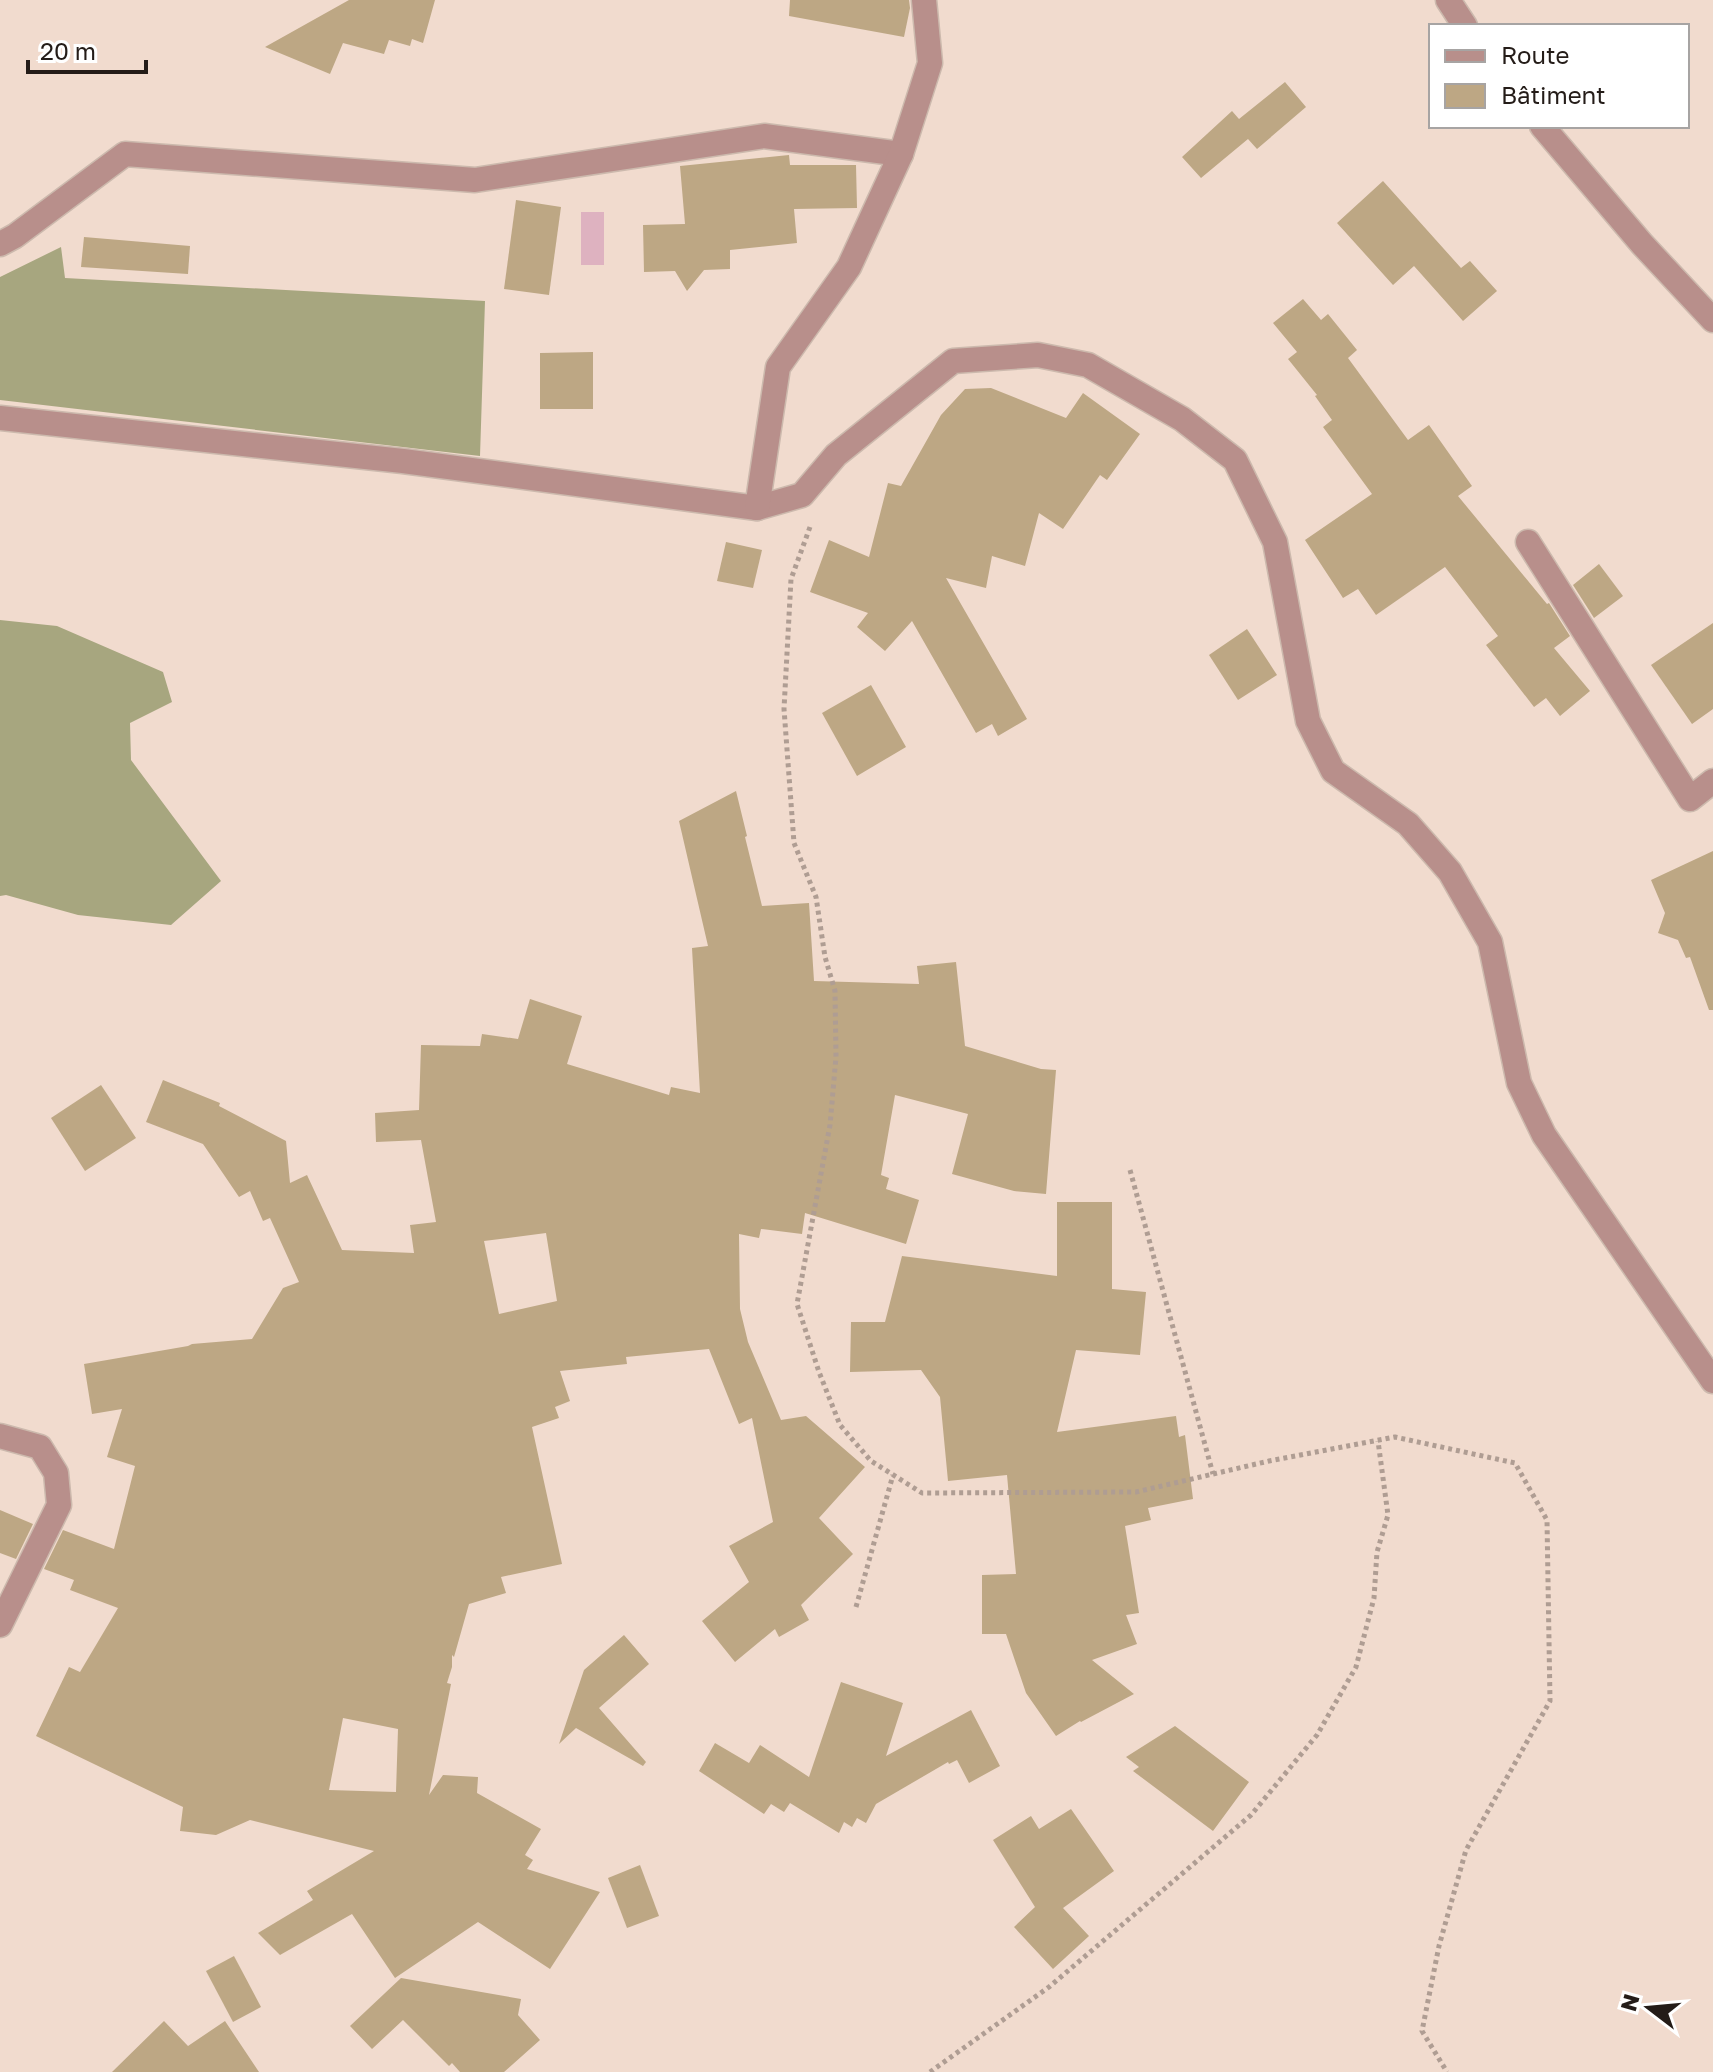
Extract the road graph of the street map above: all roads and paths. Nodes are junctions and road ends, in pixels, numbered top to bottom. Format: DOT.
graph roads {
  1 [pos="924,0"];
  2 [pos="1448,0"];
  3 [pos="1464,24"];
  4 [pos="1544,128"];
  5 [pos="901,154"];
  6 [pos="0,244"];
  7 [pos="1713,320"];
  8 [pos="0,418"];
  9 [pos="757,508"];
  10 [pos="811,524"];
  11 [pos="1528,542"];
  12 [pos="1713,781"];
  13 [pos="1130,1170"];
  14 [pos="1713,1381"];
  15 [pos="0,1436"];
  16 [pos="1378,1441"];
  17 [pos="1213,1474"];
  18 [pos="893,1475"];
  19 [pos="856,1607"];
  20 [pos="0,1625"];
  21 [pos="930,2072"];
  22 [pos="1447,2072"];
  1 -- 5 [label="street"];
  2 -- 3 [label="street"];
  4 -- 7 [label="street"];
  5 -- 6 [label="street"];
  5 -- 9 [label="street"];
  8 -- 9 [label="street"];
  9 -- 14 [label="street"];
  10 -- 18 [label="path"];
  11 -- 12 [label="street"];
  13 -- 17 [label="path"];
  15 -- 20 [label="street"];
  16 -- 17 [label="path"];
  16 -- 21 [label="path"];
  16 -- 22 [label="path"];
  17 -- 18 [label="path"];
  18 -- 19 [label="path"];
}
